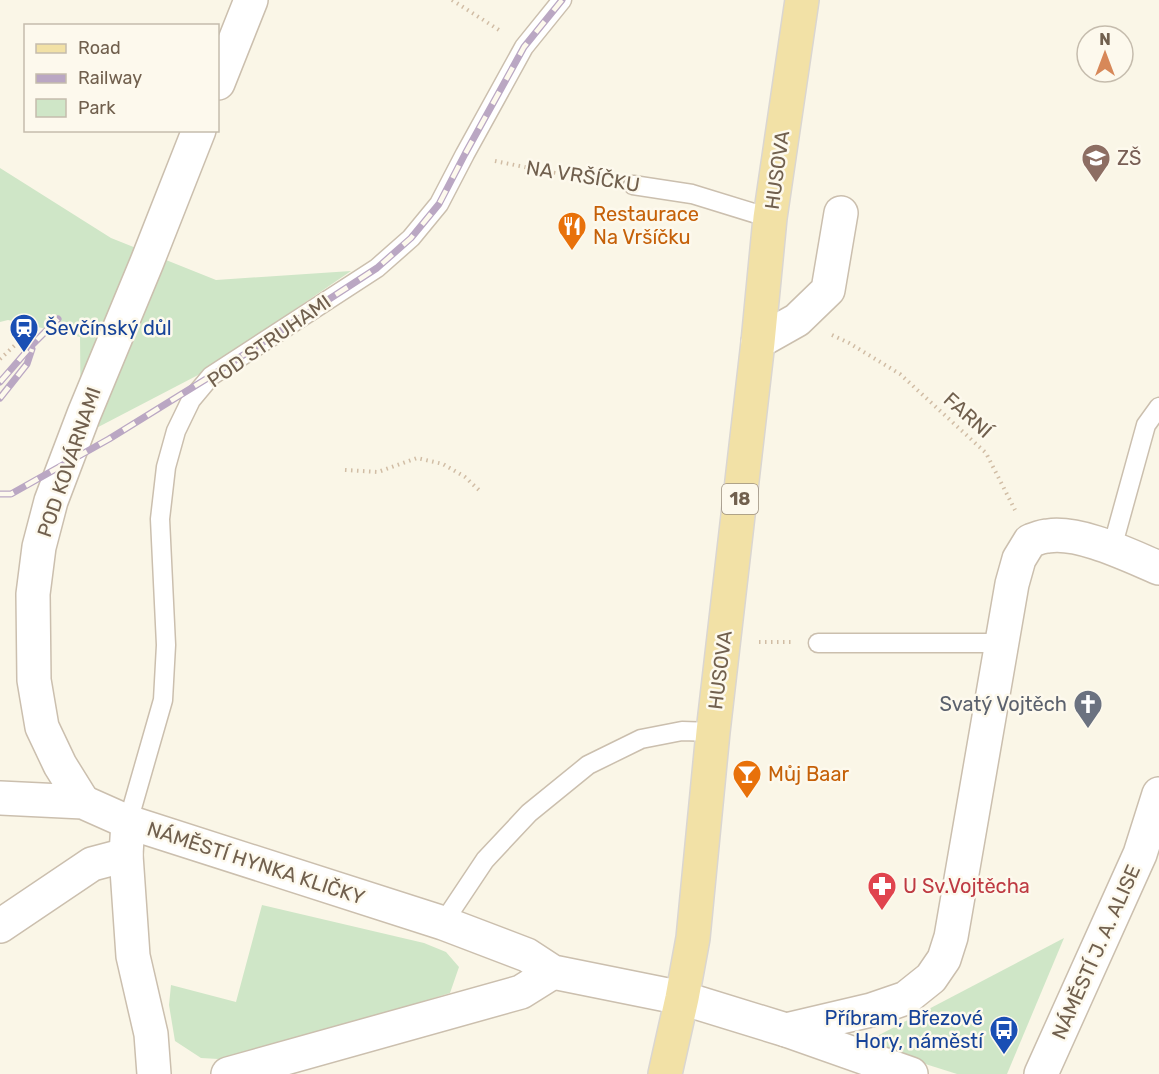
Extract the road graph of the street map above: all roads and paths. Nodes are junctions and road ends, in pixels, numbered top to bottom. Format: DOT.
graph roads {
  1 [pos="250,0"];
  2 [pos="452,0"];
  3 [pos="562,0"];
  4 [pos="802,0"];
  5 [pos="502,32"];
  6 [pos="219,80"];
  7 [pos="198,132"];
  8 [pos="465,154"];
  9 [pos="633,185"];
  10 [pos="841,213"];
  11 [pos="770,218"];
  12 [pos="26,335"];
  13 [pos="758,342"];
  14 [pos="849,343"];
  15 [pos="0,359"];
  16 [pos="1159,407"];
  17 [pos="345,470"];
  18 [pos="480,491"];
  19 [pos="1030,541"];
  20 [pos="1112,548"];
  21 [pos="1159,568"];
  22 [pos="724,641"];
  23 [pos="818,643"];
  24 [pos="1002,643"];
  25 [pos="713,732"];
  26 [pos="1159,794"];
  27 [pos="0,798"];
  28 [pos="83,802"];
  29 [pos="128,822"];
  30 [pos="126,855"];
  31 [pos="1150,856"];
  32 [pos="443,922"];
  33 [pos="0,926"];
  34 [pos="553,972"];
  35 [pos="682,998"];
  36 [pos="786,1030"];
  37 [pos="154,1074"];
  38 [pos="228,1074"];
  39 [pos="665,1074"];
  40 [pos="911,1074"];
  41 [pos="1041,1074"];
  1 -- 6 [label="street"];
  2 -- 5 [label="path"];
  3 -- 8 [label="lane, POD STRUHAMI"];
  4 -- 11 [label="main road, HUSOVA / 18"];
  7 -- 28 [label="street, POD KOVÁRNAMI"];
  8 -- 9 [label="path, NA VRŠÍČKU"];
  8 -- 29 [label="lane, POD STRUHAMI"];
  9 -- 11 [label="lane, NA VRŠÍČKU"];
  10 -- 13 [label="street"];
  11 -- 13 [label="main road, HUSOVA / 18"];
  12 -- 15 [label="path"];
  13 -- 22 [label="main road, HUSOVA / 18"];
  14 -- 19 [label="path, FARNÍ"];
  16 -- 20 [label="lane"];
  17 -- 18 [label="path"];
  19 -- 20 [label="street"];
  19 -- 24 [label="street"];
  20 -- 21 [label="street"];
  22 -- 23 [label="path"];
  22 -- 25 [label="main road, HUSOVA / 18"];
  23 -- 24 [label="lane"];
  24 -- 36 [label="street"];
  25 -- 32 [label="lane"];
  25 -- 35 [label="main road, HUSOVA / 18"];
  26 -- 31 [label="street, NÁMĚSTÍ J. A. ALISE"];
  27 -- 28 [label="street"];
  28 -- 29 [label="street"];
  29 -- 30 [label="street, NÁMĚSTÍ HYNKA KLIČKY"];
  29 -- 32 [label="street, NÁMĚSTÍ HYNKA KLIČKY"];
  30 -- 33 [label="street"];
  30 -- 37 [label="street, NÁMĚSTÍ HYNKA KLIČKY"];
  31 -- 41 [label="street, NÁMĚSTÍ J. A. ALISE"];
  32 -- 34 [label="street, NÁMĚSTÍ HYNKA KLIČKY"];
  34 -- 35 [label="street, NÁMĚSTÍ HYNKA KLIČKY"];
  34 -- 38 [label="street"];
  35 -- 36 [label="street"];
  35 -- 39 [label="main road, 18"];
  36 -- 40 [label="street"];
}
